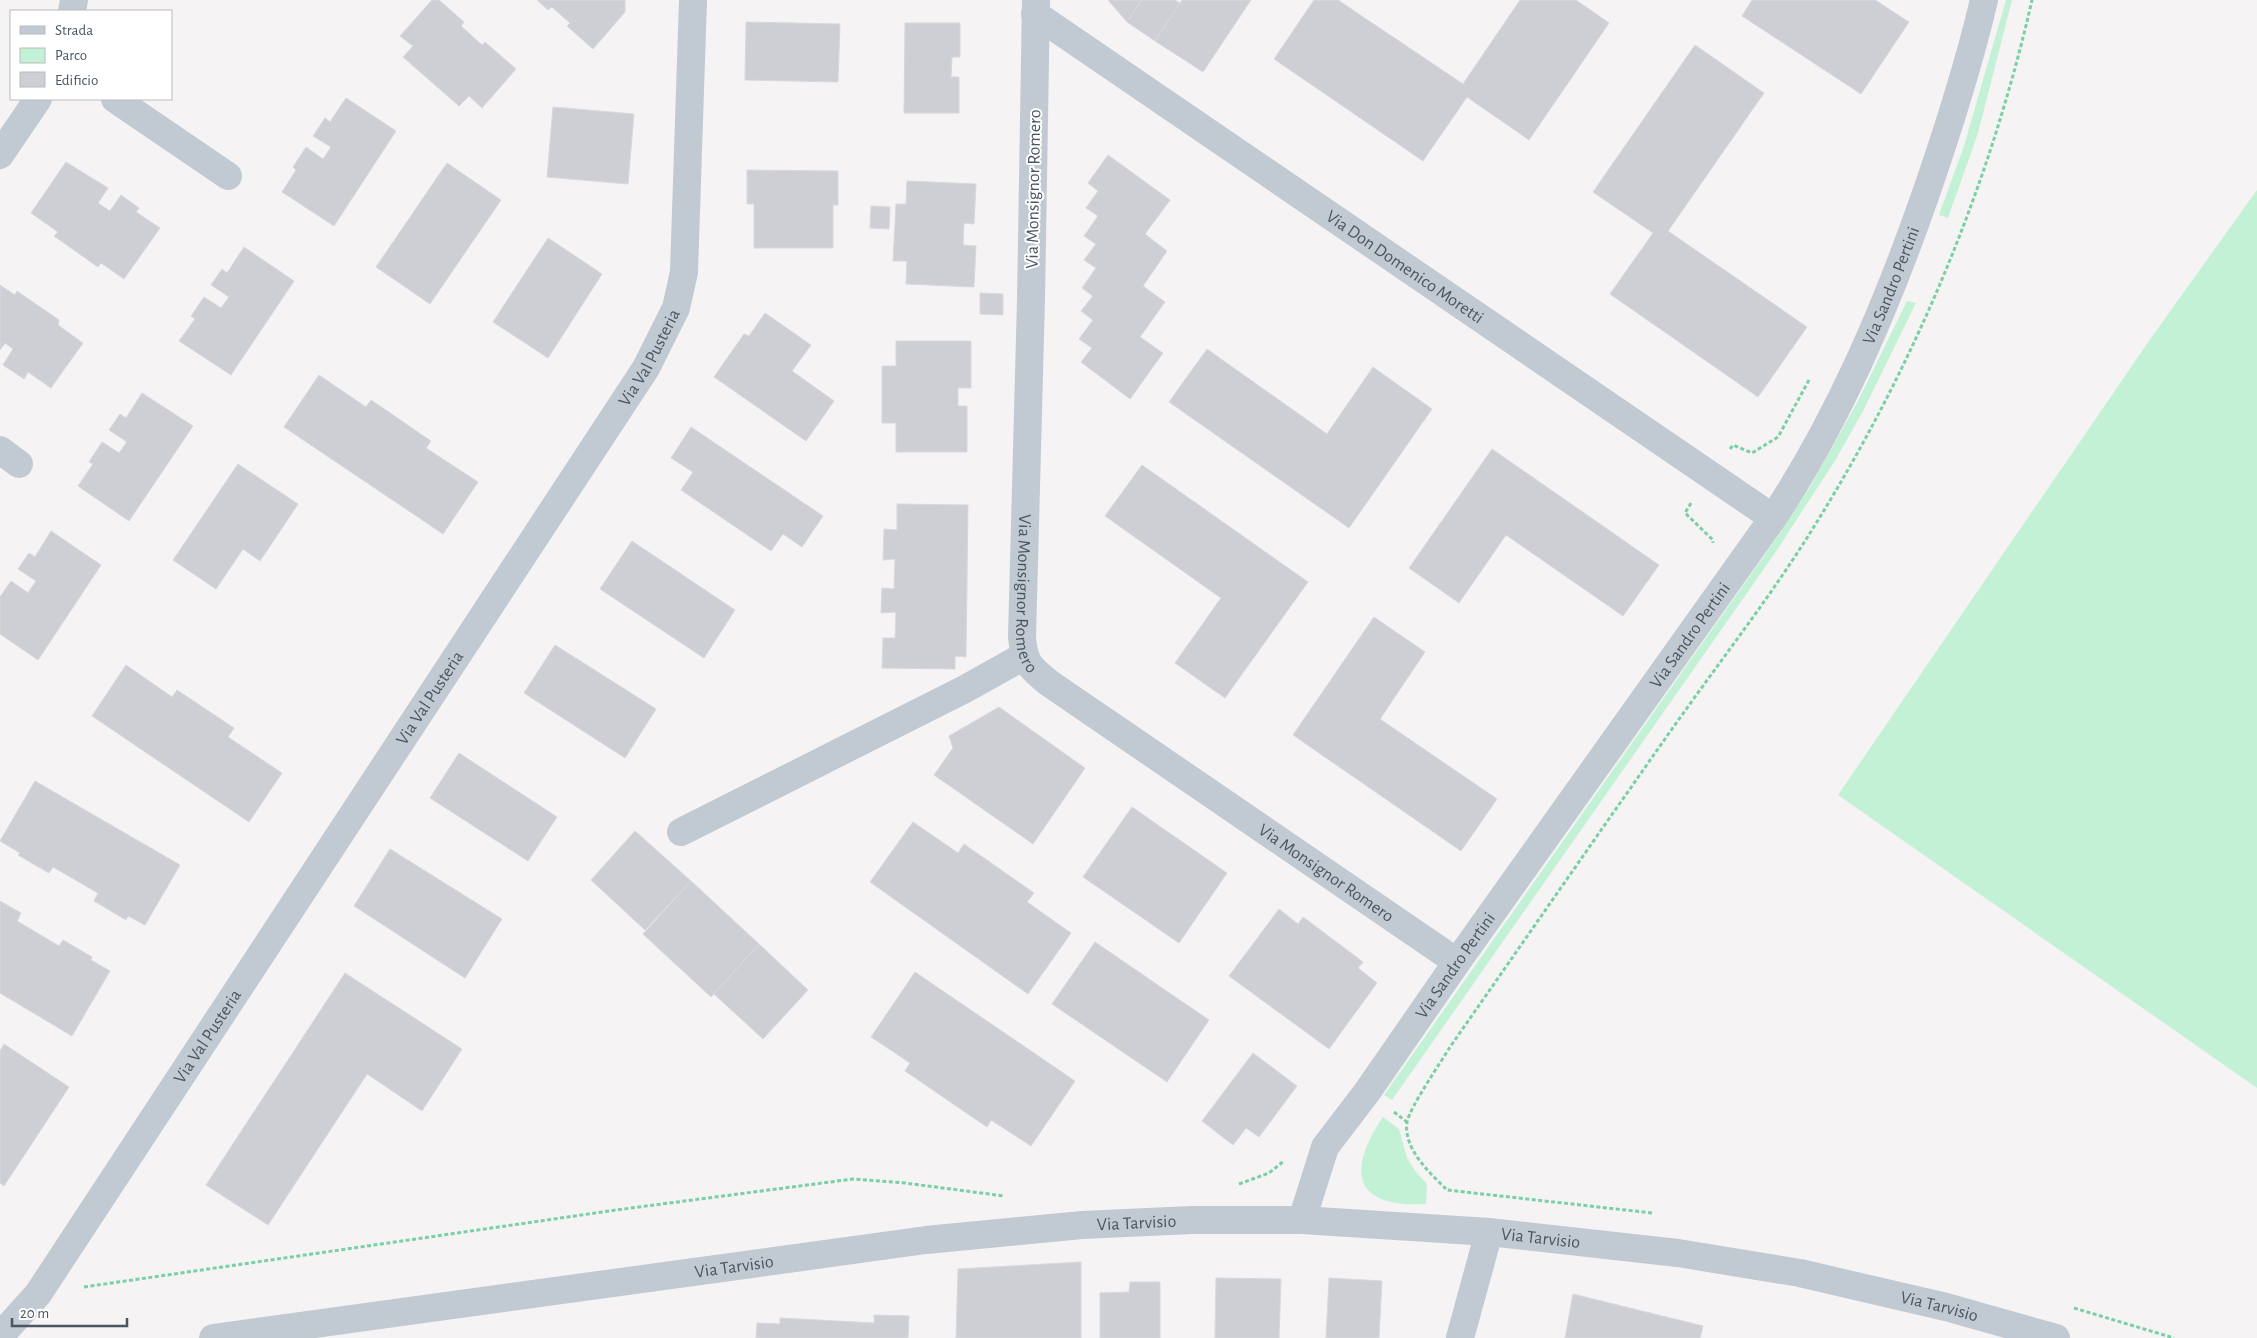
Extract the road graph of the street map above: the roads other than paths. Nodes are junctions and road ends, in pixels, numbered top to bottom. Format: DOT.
graph roads {
  1 [pos="693,0"];
  2 [pos="1984,0"];
  3 [pos="1036,7"];
  4 [pos="37,100"];
  5 [pos="116,100"];
  6 [pos="0,155"];
  7 [pos="228,176"];
  8 [pos="1773,518"];
  9 [pos="1024,656"];
  10 [pos="681,832"];
  11 [pos="1457,962"];
  12 [pos="1302,1220"];
  13 [pos="1489,1232"];
  14 [pos="330,1330"];
  15 [pos="0,1336"];
  16 [pos="213,1338"];
  17 [pos="1460,1338"];
  18 [pos="2056,1338"];
  1 -- 15 [label="street, Via Val Pusteria"];
  2 -- 8 [label="street, Via Sandro Pertini"];
  3 -- 8 [label="street, Via Don Domenico Moretti"];
  3 -- 9 [label="street, Via Monsignor Romero"];
  4 -- 6 [label="street"];
  5 -- 7 [label="street"];
  8 -- 11 [label="street, Via Sandro Pertini"];
  9 -- 10 [label="street"];
  9 -- 11 [label="street, Via Monsignor Romero"];
  11 -- 12 [label="street, Via Sandro Pertini"];
  12 -- 13 [label="street, Via Tarvisio"];
  12 -- 14 [label="street, Via Tarvisio"];
  13 -- 17 [label="street"];
  13 -- 18 [label="street, Via Tarvisio"];
  14 -- 16 [label="street, Via Tarvisio"];
}
